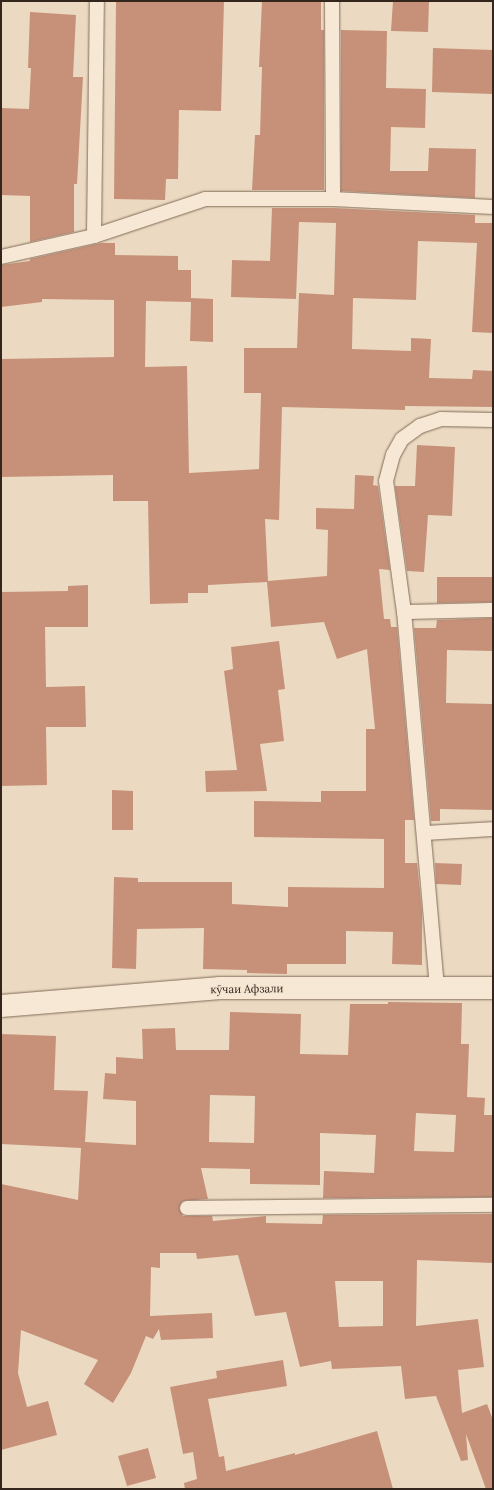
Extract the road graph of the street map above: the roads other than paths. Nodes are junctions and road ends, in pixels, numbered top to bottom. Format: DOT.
graph roads {
  1 [pos="97,1"];
  2 [pos="332,1"];
  3 [pos="333,199"];
  4 [pos="493,207"];
  5 [pos="94,236"];
  6 [pos="1,257"];
  7 [pos="493,420"];
  8 [pos="493,610"];
  9 [pos="404,612"];
  10 [pos="493,830"];
  11 [pos="424,833"];
  12 [pos="436,988"];
  13 [pos="493,988"];
  14 [pos="1,1006"];
  15 [pos="493,1205"];
  16 [pos="187,1208"];
  1 -- 5 [label="lane"];
  2 -- 3 [label="lane"];
  3 -- 4 [label="lane"];
  3 -- 5 [label="lane"];
  5 -- 6 [label="lane"];
  7 -- 9 [label="lane"];
  8 -- 9 [label="lane"];
  9 -- 11 [label="lane"];
  10 -- 11 [label="lane"];
  11 -- 12 [label="lane"];
  12 -- 13 [label="street, кӯчаи Афзали"];
  12 -- 14 [label="street, кӯчаи Афзали"];
  15 -- 16 [label="lane"];
}
